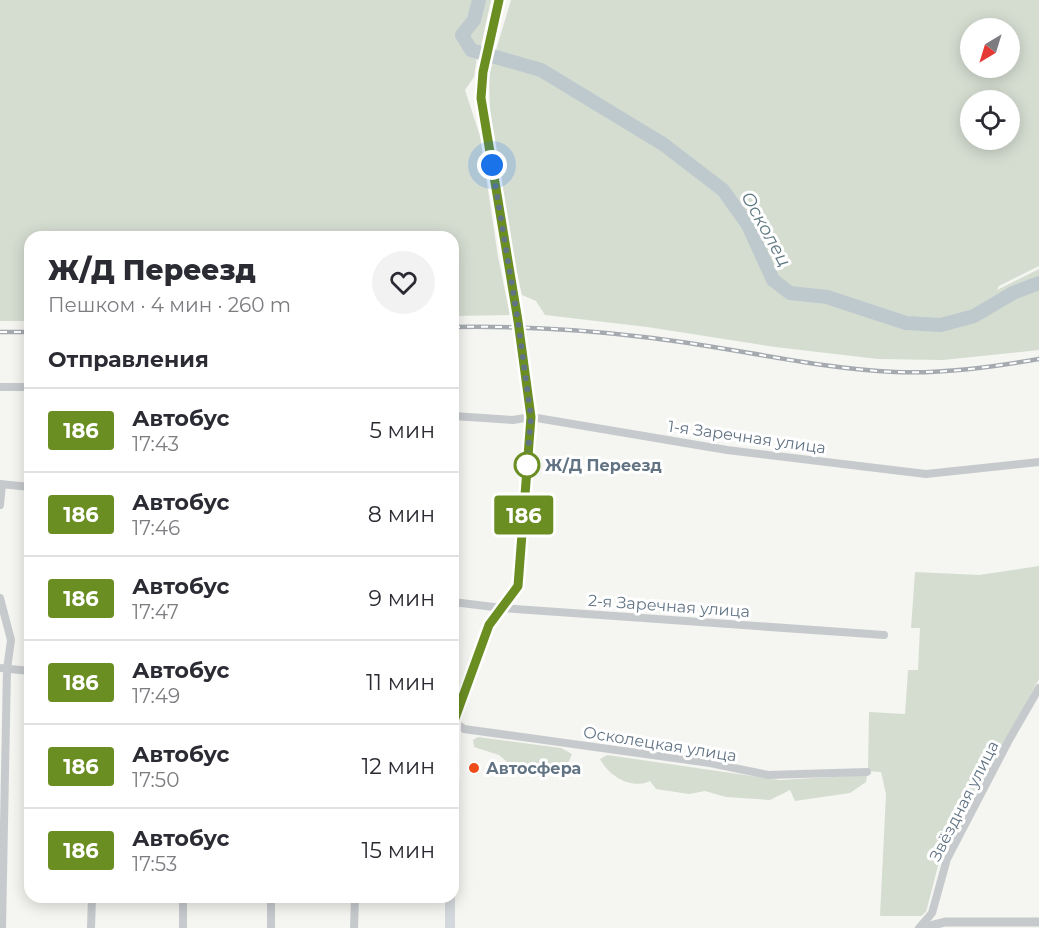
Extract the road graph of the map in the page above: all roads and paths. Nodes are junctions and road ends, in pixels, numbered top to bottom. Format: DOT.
graph roads {
  1 [pos="499,0"];
  2 [pos="0,387"];
  3 [pos="24,387"];
  4 [pos="459,416"];
  5 [pos="531,417"];
  6 [pos="1039,462"];
  7 [pos="1,484"];
  8 [pos="24,486"];
  9 [pos="0,505"];
  10 [pos="0,598"];
  11 [pos="459,603"];
  12 [pos="502,608"];
  13 [pos="884,635"];
  14 [pos="3,668"];
  15 [pos="24,670"];
  16 [pos="1039,688"];
  17 [pos="459,707"];
  18 [pos="459,725"];
  19 [pos="867,772"];
  20 [pos="92,903"];
  21 [pos="183,903"];
  22 [pos="271,903"];
  23 [pos="355,903"];
  24 [pos="450,903"];
  25 [pos="1039,922"];
  26 [pos="2,928"];
  27 [pos="91,928"];
  28 [pos="183,928"];
  29 [pos="271,928"];
  30 [pos="354,928"];
  31 [pos="450,928"];
  32 [pos="920,928"];
  1 -- 5 [label="main road"];
  2 -- 3 [label="street"];
  4 -- 5 [label="street, 1-я Заречная улица"];
  5 -- 6 [label="street, 1-я Заречная улица"];
  5 -- 12 [label="main road"];
  7 -- 8 [label="street"];
  7 -- 9 [label="street"];
  10 -- 14 [label="street"];
  11 -- 12 [label="street, 2-я Заречная улица"];
  12 -- 13 [label="street, 2-я Заречная улица"];
  12 -- 17 [label="main road"];
  14 -- 15 [label="street"];
  14 -- 26 [label="street"];
  16 -- 32 [label="street, Звёздная улица"];
  18 -- 19 [label="street, Осколецкая улица"];
  20 -- 27 [label="street"];
  21 -- 28 [label="street"];
  22 -- 29 [label="street"];
  23 -- 30 [label="street"];
  24 -- 31 [label="main road"];
  25 -- 32 [label="street"];
}
